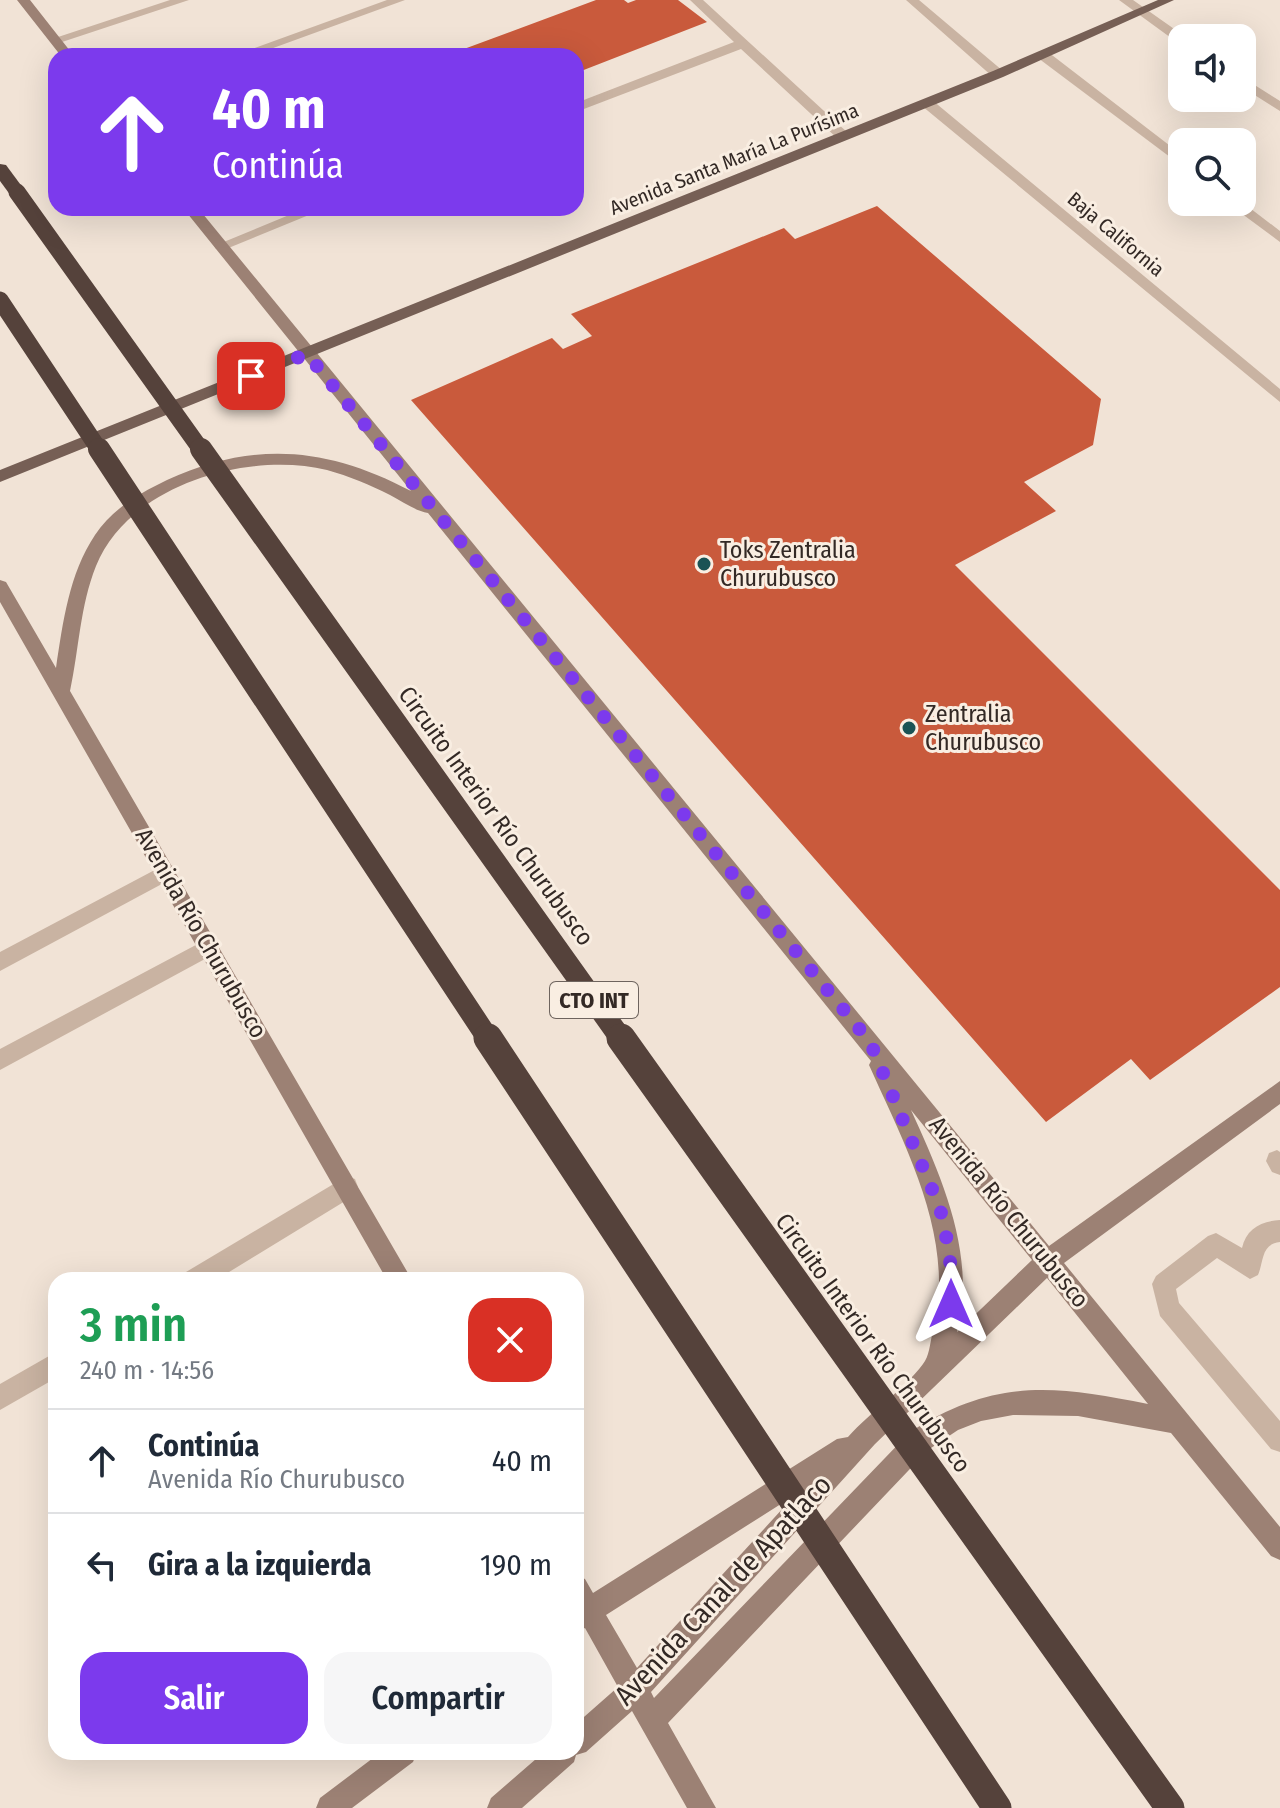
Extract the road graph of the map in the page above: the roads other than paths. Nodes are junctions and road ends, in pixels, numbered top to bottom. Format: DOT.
graph roads {
  1 [pos="23,0"];
  2 [pos="183,0"];
  3 [pos="399,0"];
  4 [pos="696,0"];
  5 [pos="912,0"];
  6 [pos="1125,0"];
  7 [pos="1168,0"];
  8 [pos="1141,12"];
  9 [pos="1168,30"];
  10 [pos="55,40"];
  11 [pos="744,43"];
  12 [pos="62,48"];
  13 [pos="262,48"];
  14 [pos="1043,55"];
  15 [pos="998,74"];
  16 [pos="1256,91"];
  17 [pos="927,103"];
  18 [pos="584,105"];
  19 [pos="1280,107"];
  20 [pos="843,136"];
  21 [pos="1168,151"];
  22 [pos="0,169"];
  23 [pos="197,216"];
  24 [pos="298,216"];
  25 [pos="1251,216"];
  26 [pos="1280,238"];
  27 [pos="221,246"];
  28 [pos="0,300"];
  29 [pos="307,354"];
  30 [pos="1280,397"];
  31 [pos="0,476"];
  32 [pos="437,513"];
  33 [pos="0,587"];
  34 [pos="61,690"];
  35 [pos="166,872"];
  36 [pos="209,947"];
  37 [pos="0,962"];
  38 [pos="870,1042"];
  39 [pos="0,1060"];
  40 [pos="1280,1091"];
  41 [pos="347,1187"];
  42 [pos="1280,1231"];
  43 [pos="1049,1260"];
  44 [pos="207,1272"];
  45 [pos="395,1272"];
  46 [pos="48,1368"];
  47 [pos="933,1373"];
  48 [pos="1,1394"];
  49 [pos="1179,1422"];
  50 [pos="866,1435"];
  51 [pos="1280,1440"];
  52 [pos="1280,1547"];
  53 [pos="584,1604"];
  54 [pos="584,1612"];
  55 [pos="635,1690"];
  56 [pos="652,1720"];
  57 [pos="584,1735"];
  58 [pos="393,1760"];
  59 [pos="555,1760"];
  60 [pos="330,1808"];
  61 [pos="501,1808"];
  62 [pos="702,1808"];
  63 [pos="997,1808"];
  64 [pos="1170,1808"];
  1 -- 10 [label="main road"];
  2 -- 10 [label="street"];
  3 -- 13 [label="street"];
  4 -- 11 [label="street"];
  5 -- 15 [label="street"];
  6 -- 8 [label="street"];
  7 -- 8 [label="main road, Avenida Santa María La Purísima"];
  8 -- 9 [label="street"];
  8 -- 14 [label="main road, Avenida Santa María La Purísima"];
  10 -- 12 [label="main road"];
  11 -- 18 [label="street"];
  11 -- 20 [label="street"];
  14 -- 15 [label="main road, Avenida Santa María La Purísima"];
  14 -- 21 [label="street"];
  15 -- 17 [label="main road, Avenida Santa María La Purísima"];
  16 -- 19 [label="street"];
  17 -- 20 [label="main road, Avenida Santa María La Purísima"];
  17 -- 30 [label="street, Baja California"];
  20 -- 29 [label="main road, Avenida Santa María La Purísima"];
  22 -- 64 [label="highway, Circuito Interior Río Churubusco / CTO INT, bridge"];
  23 -- 27 [label="main road, Avenida Río Churubusco"];
  24 -- 27 [label="street"];
  25 -- 26 [label="street"];
  27 -- 29 [label="main road, Avenida Río Churubusco"];
  28 -- 63 [label="highway, bridge"];
  29 -- 31 [label="main road, Avenida Santa María La Purísima"];
  29 -- 32 [label="main road, Avenida Río Churubusco"];
  32 -- 34 [label="main road"];
  32 -- 38 [label="main road, Avenida Río Churubusco"];
  33 -- 34 [label="main road, Avenida Río Churubusco"];
  34 -- 35 [label="main road, Avenida Río Churubusco"];
  35 -- 36 [label="main road, Avenida Río Churubusco"];
  35 -- 37 [label="street"];
  36 -- 39 [label="street"];
  36 -- 41 [label="main road, Avenida Río Churubusco"];
  38 -- 43 [label="main road, Avenida Río Churubusco"];
  38 -- 47 [label="main road"];
  40 -- 43 [label="main road, Avenida Canal de Apatlaco"];
  41 -- 44 [label="street"];
  41 -- 45 [label="main road, Avenida Río Churubusco"];
  42 -- 51 [label="street"];
  43 -- 47 [label="main road, Avenida Canal de Apatlaco"];
  43 -- 49 [label="main road, Avenida Río Churubusco"];
  46 -- 48 [label="street"];
  47 -- 50 [label="main road, Avenida Canal de Apatlaco"];
  49 -- 52 [label="main road, Avenida Río Churubusco"];
  49 -- 56 [label="main road"];
  50 -- 53 [label="main road, Avenida Canal de Apatlaco"];
  50 -- 55 [label="main road, Avenida Canal de Apatlaco"];
  54 -- 55 [label="main road"];
  55 -- 56 [label="main road"];
  55 -- 57 [label="main road, Avenida Canal de Apatlaco"];
  56 -- 62 [label="main road"];
  58 -- 60 [label="main road"];
  59 -- 61 [label="main road"];
}
